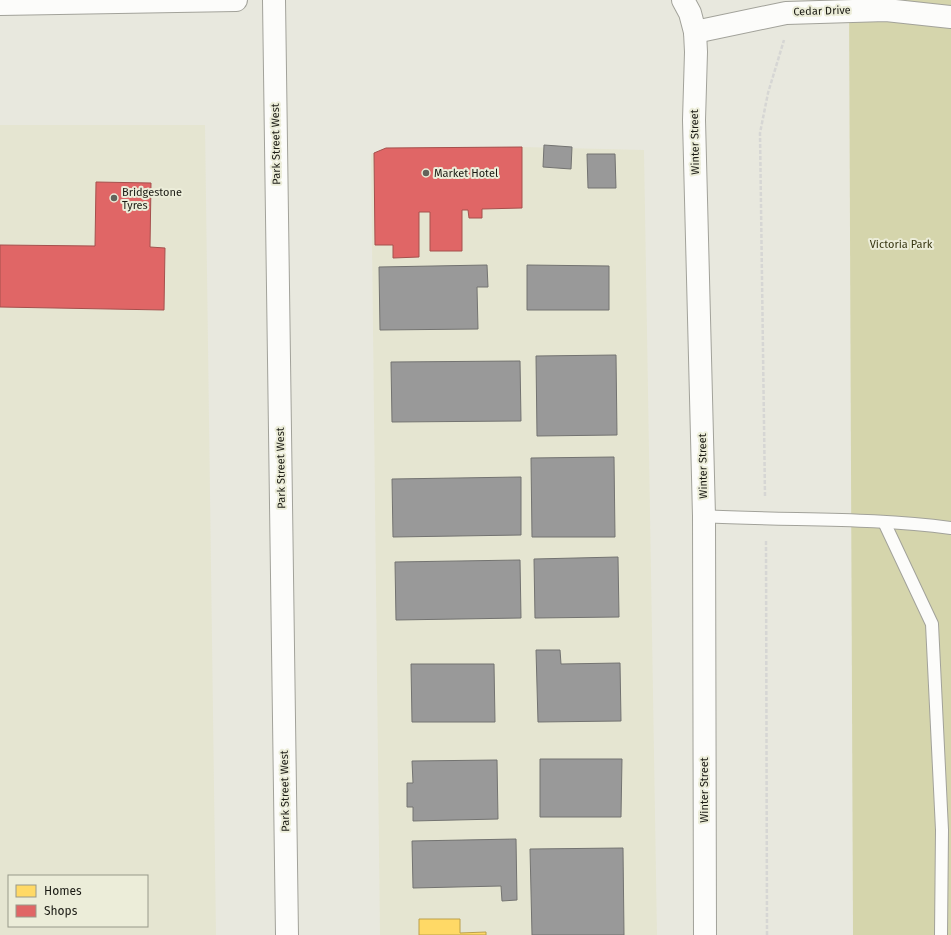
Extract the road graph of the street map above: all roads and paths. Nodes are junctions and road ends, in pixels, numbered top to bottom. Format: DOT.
graph roads {
  1 [pos="236,0"];
  2 [pos="274,0"];
  3 [pos="683,0"];
  4 [pos="0,4"];
  5 [pos="786,13"];
  6 [pos="951,17"];
  7 [pos="696,32"];
  8 [pos="704,516"];
  9 [pos="766,520"];
  10 [pos="884,522"];
  11 [pos="951,528"];
  12 [pos="287,935"];
  13 [pos="704,935"];
  14 [pos="767,935"];
  15 [pos="941,935"];
  1 -- 4 [label="street"];
  2 -- 12 [label="street, Park Street West"];
  3 -- 7 [label="street, Winter Street"];
  5 -- 6 [label="street, Cedar Drive"];
  5 -- 7 [label="street, Cedar Drive"];
  5 -- 9 [label="path"];
  7 -- 8 [label="street, Winter Street"];
  8 -- 9 [label="lane"];
  8 -- 13 [label="street, Winter Street"];
  9 -- 10 [label="lane"];
  9 -- 14 [label="path"];
  10 -- 11 [label="lane"];
  10 -- 15 [label="lane"];
}
